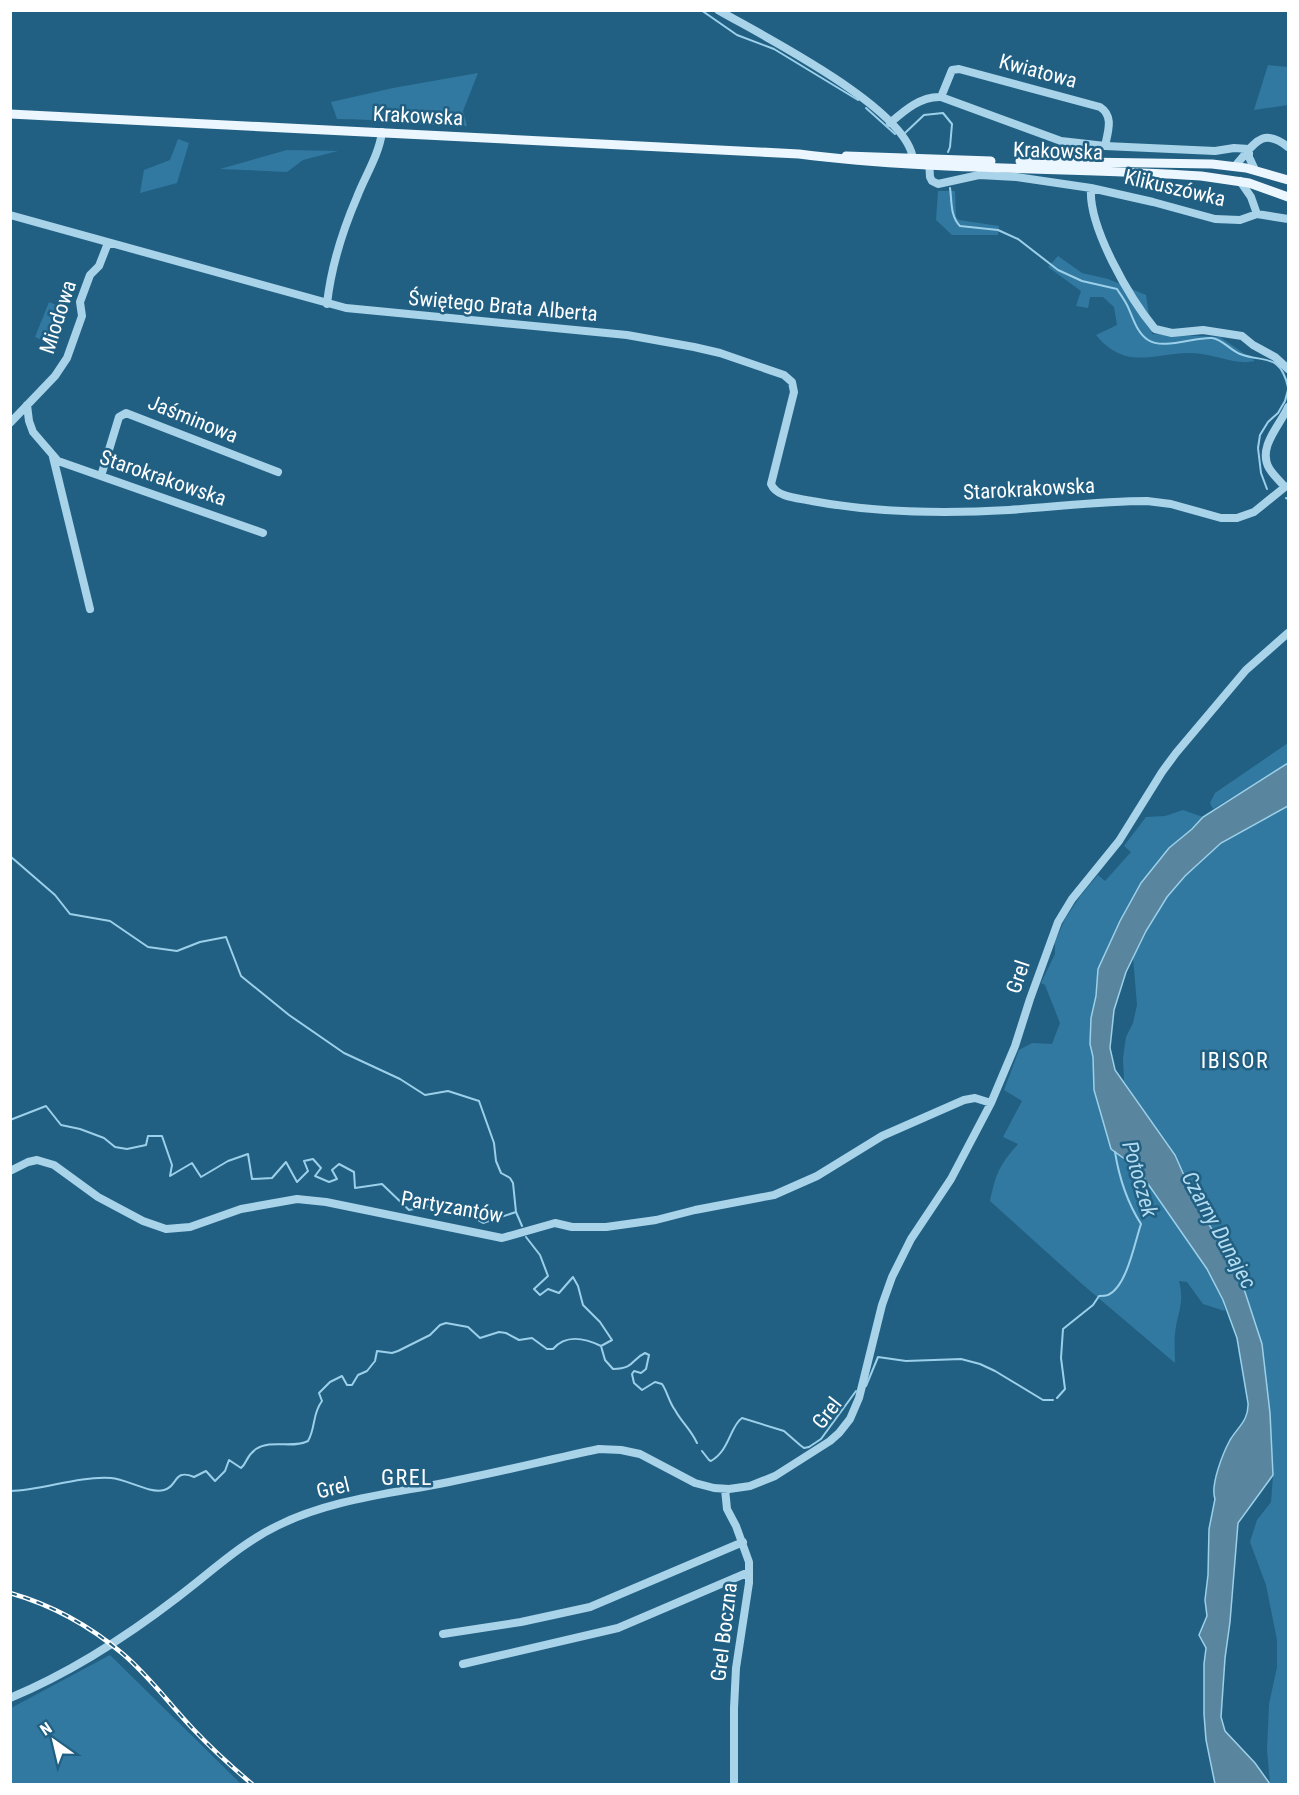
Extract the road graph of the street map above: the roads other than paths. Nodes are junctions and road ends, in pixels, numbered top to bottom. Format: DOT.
graph roads {
  1 [pos="718,10"];
  2 [pos="941,97"];
  3 [pos="10,114"];
  4 [pos="891,123"];
  5 [pos="382,132"];
  6 [pos="1105,146"];
  7 [pos="1288,147"];
  8 [pos="1249,149"];
  9 [pos="913,161"];
  10 [pos="929,162"];
  11 [pos="1235,166"];
  12 [pos="1255,170"];
  13 [pos="1288,180"];
  14 [pos="1240,181"];
  15 [pos="1261,186"];
  16 [pos="1091,188"];
  17 [pos="1251,197"];
  18 [pos="1288,197"];
  19 [pos="1257,214"];
  20 [pos="10,216"];
  21 [pos="1288,219"];
  22 [pos="108,243"];
  23 [pos="327,304"];
  24 [pos="1288,369"];
  25 [pos="27,405"];
  26 [pos="1288,407"];
  27 [pos="10,423"];
  28 [pos="53,455"];
  29 [pos="278,472"];
  30 [pos="101,476"];
  31 [pos="771,481"];
  32 [pos="1287,486"];
  33 [pos="263,533"];
  34 [pos="90,609"];
  35 [pos="1288,633"];
  36 [pos="991,1103"];
  37 [pos="10,1171"];
  38 [pos="725,1489"];
  39 [pos="743,1542"];
  40 [pos="749,1572"];
  41 [pos="442,1634"];
  42 [pos="463,1664"];
  43 [pos="10,1698"];
  44 [pos="734,1785"];
  1 -- 4 [label="street"];
  2 -- 4 [label="street"];
  2 -- 6 [label="street"];
  2 -- 6 [label="street, Kwiatowa"];
  3 -- 5 [label="main road, Krakowska"];
  4 -- 9 [label="street"];
  5 -- 9 [label="main road, Krakowska"];
  5 -- 23 [label="street"];
  6 -- 8 [label="street"];
  7 -- 8 [label="street"];
  8 -- 11 [label="street"];
  8 -- 12 [label="street"];
  9 -- 10 [label="main road, Krakowska"];
  10 -- 11 [label="main road, Krakowska"];
  10 -- 14 [label="main road, Krakowska"];
  10 -- 16 [label="street, Klikuszówka"];
  11 -- 12 [label="main road, Krakowska"];
  12 -- 13 [label="main road, Krakowska"];
  14 -- 15 [label="main road, Krakowska"];
  14 -- 17 [label="street, Klikuszówka"];
  15 -- 17 [label="street, Klikuszówka"];
  15 -- 18 [label="main road, Krakowska"];
  16 -- 19 [label="street, Klikuszówka"];
  16 -- 24 [label="street"];
  17 -- 19 [label="street, Klikuszówka"];
  19 -- 21 [label="street, Klikuszówka"];
  20 -- 22 [label="street, Świętego Brata Alberta"];
  22 -- 23 [label="street, Świętego Brata Alberta"];
  22 -- 25 [label="street, Miodowa"];
  23 -- 31 [label="street, Świętego Brata Alberta"];
  25 -- 27 [label="street, Miodowa"];
  25 -- 28 [label="street, Starokrakowska"];
  26 -- 32 [label="street, Starokrakowska"];
  28 -- 30 [label="street, Starokrakowska"];
  28 -- 34 [label="street, Starokrakowska"];
  29 -- 30 [label="street, Jaśminowa"];
  30 -- 33 [label="street, Starokrakowska"];
  31 -- 32 [label="street, Starokrakowska"];
  35 -- 36 [label="street, Grel"];
  36 -- 37 [label="street, Partyzantów"];
  36 -- 38 [label="street, Grel"];
  38 -- 39 [label="street, Grel Boczna"];
  38 -- 43 [label="street, Grel"];
  39 -- 40 [label="street, Grel Boczna"];
  39 -- 41 [label="street"];
  40 -- 42 [label="street"];
  40 -- 44 [label="street, Grel Boczna"];
}
